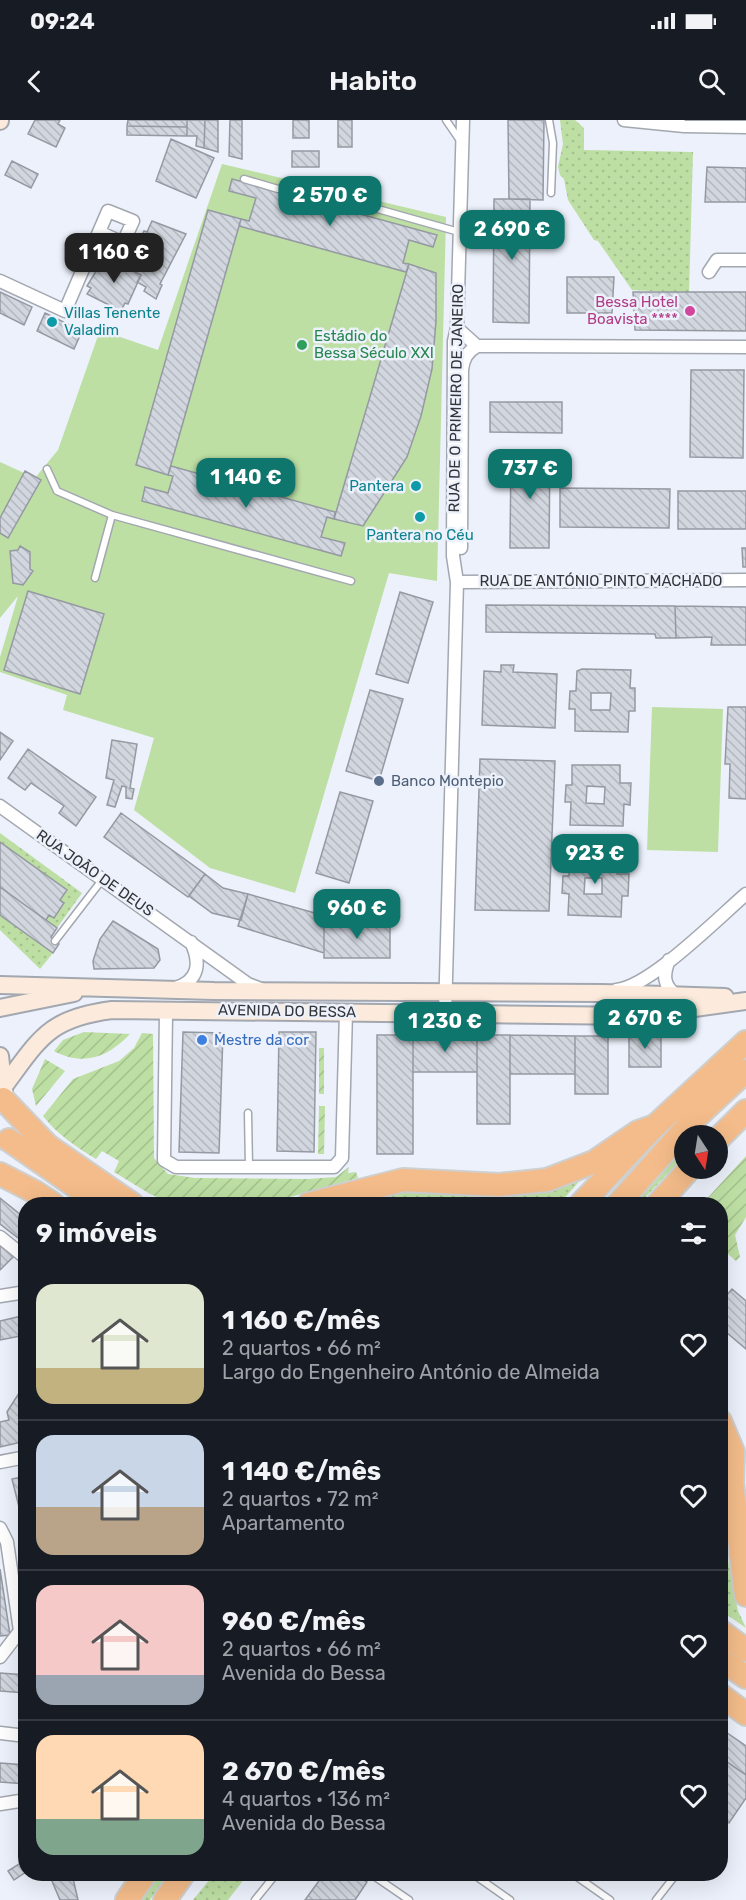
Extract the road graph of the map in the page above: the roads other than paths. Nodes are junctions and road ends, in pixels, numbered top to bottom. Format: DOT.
graph roads {
  1 [pos="446,120"];
  2 [pos="463,120"];
  3 [pos="549,120"];
  4 [pos="624,120"];
  5 [pos="746,127"];
  6 [pos="460,139"];
  7 [pos="244,179"];
  8 [pos="551,193"];
  9 [pos="99,232"];
  10 [pos="459,232"];
  11 [pos="746,260"];
  12 [pos="709,273"];
  13 [pos="0,281"];
  14 [pos="457,328"];
  15 [pos="477,346"];
  16 [pos="746,347"];
  17 [pos="47,469"];
  18 [pos="112,515"];
  19 [pos="95,578"];
  20 [pos="746,580"];
  21 [pos="351,581"];
  22 [pos="456,582"];
  23 [pos="0,806"];
  24 [pos="103,879"];
  25 [pos="746,894"];
  26 [pos="55,940"];
  27 [pos="190,940"];
  28 [pos="669,960"];
  29 [pos="0,985"];
  30 [pos="126,989"];
  31 [pos="172,989"];
  32 [pos="264,991"];
  33 [pos="446,992"];
  34 [pos="603,993"];
  35 [pos="676,995"];
  36 [pos="745,1001"];
  37 [pos="0,1008"];
  38 [pos="166,1012"];
  39 [pos="346,1012"];
  40 [pos="445,1014"];
  41 [pos="746,1042"];
  42 [pos="0,1056"];
  43 [pos="746,1071"];
  44 [pos="2,1097"];
  45 [pos="746,1111"];
  46 [pos="248,1113"];
  47 [pos="656,1126"];
  48 [pos="728,1129"];
  49 [pos="249,1167"];
  50 [pos="0,1174"];
  51 [pos="682,1179"];
  52 [pos="671,1195"];
  53 [pos="42,1197"];
  54 [pos="73,1197"];
  55 [pos="106,1197"];
  56 [pos="336,1197"];
  57 [pos="588,1197"];
  58 [pos="624,1197"];
  59 [pos="0,1237"];
  60 [pos="18,1252"];
  61 [pos="18,1293"];
  62 [pos="0,1296"];
  63 [pos="728,1440"];
  64 [pos="18,1459"];
  65 [pos="0,1462"];
  66 [pos="728,1476"];
  67 [pos="732,1483"];
  68 [pos="0,1527"];
  69 [pos="746,1595"];
  70 [pos="18,1617"];
  71 [pos="18,1634"];
  72 [pos="728,1636"];
  73 [pos="746,1650"];
  74 [pos="0,1657"];
  75 [pos="728,1665"];
  76 [pos="746,1677"];
  77 [pos="728,1680"];
  78 [pos="746,1692"];
  79 [pos="728,1701"];
  80 [pos="746,1714"];
  81 [pos="0,1733"];
  82 [pos="18,1735"];
  83 [pos="18,1801"];
  84 [pos="0,1804"];
  85 [pos="140,1881"];
  86 [pos="178,1881"];
  87 [pos="270,1881"];
  88 [pos="381,1881"];
  89 [pos="482,1881"];
  90 [pos="583,1881"];
  91 [pos="670,1881"];
  92 [pos="127,1900"];
  93 [pos="165,1900"];
  94 [pos="255,1900"];
  95 [pos="409,1900"];
  96 [pos="510,1900"];
  97 [pos="610,1900"];
  98 [pos="656,1900"];
  1 -- 6 [label="lane"];
  2 -- 6 [label="street, RUA DE O PRIMEIRO DE JANEIRO"];
  3 -- 8 [label="lane"];
  4 -- 5 [label="street"];
  6 -- 10 [label="street, RUA DE O PRIMEIRO DE JANEIRO"];
  7 -- 10 [label="lane"];
  9 -- 13 [label="street"];
  10 -- 14 [label="street, RUA DE O PRIMEIRO DE JANEIRO"];
  11 -- 12 [label="street"];
  14 -- 15 [label="street"];
  14 -- 22 [label="street, RUA DE O PRIMEIRO DE JANEIRO"];
  15 -- 16 [label="street"];
  15 -- 22 [label="street, RUA DE O PRIMEIRO DE JANEIRO"];
  17 -- 18 [label="lane"];
  18 -- 19 [label="lane"];
  18 -- 21 [label="lane"];
  20 -- 22 [label="street, RUA DE ANTÓNIO PINTO MACHADO"];
  22 -- 33 [label="street, RUA DE O PRIMEIRO DE JANEIRO"];
  23 -- 24 [label="street, RUA JOÃO DE DEUS"];
  24 -- 26 [label="lane"];
  24 -- 27 [label="street, RUA JOÃO DE DEUS"];
  25 -- 28 [label="street"];
  27 -- 31 [label="street"];
  27 -- 32 [label="street, RUA JOÃO DE DEUS"];
  28 -- 34 [label="street"];
  28 -- 35 [label="street"];
  29 -- 30 [label="main road, AVENIDA DO BESSA"];
  30 -- 31 [label="main road, AVENIDA DO BESSA"];
  30 -- 37 [label="main road, AVENIDA DO BESSA"];
  31 -- 32 [label="main road, AVENIDA DO BESSA"];
  32 -- 33 [label="main road, AVENIDA DO BESSA"];
  33 -- 34 [label="main road, AVENIDA DO BESSA"];
  33 -- 40 [label="street, RUA DE O PRIMEIRO DE JANEIRO"];
  34 -- 35 [label="main road, AVENIDA DO BESSA"];
  35 -- 36 [label="main road, AVENIDA DO BESSA"];
  36 -- 40 [label="main road, AVENIDA DO BESSA"];
  38 -- 39 [label="main road, AVENIDA DO BESSA"];
  38 -- 44 [label="main road, AVENIDA DO BESSA"];
  38 -- 49 [label="street"];
  39 -- 40 [label="main road, AVENIDA DO BESSA"];
  39 -- 49 [label="street"];
  41 -- 47 [label="highway"];
  42 -- 44 [label="main road"];
  43 -- 58 [label="highway"];
  44 -- 55 [label="highway"];
  45 -- 48 [label="highway"];
  46 -- 49 [label="lane"];
  47 -- 56 [label="highway"];
  47 -- 57 [label="highway"];
  50 -- 53 [label="highway"];
  51 -- 52 [label="highway"];
  54 -- 55 [label="highway"];
  59 -- 60 [label="street"];
  61 -- 62 [label="street"];
  63 -- 67 [label="highway"];
  64 -- 65 [label="street"];
  66 -- 67 [label="highway"];
  67 -- 69 [label="highway"];
  68 -- 70 [label="street"];
  71 -- 74 [label="street"];
  72 -- 73 [label="highway"];
  75 -- 76 [label="highway"];
  77 -- 78 [label="highway"];
  79 -- 80 [label="highway"];
  81 -- 82 [label="street"];
  83 -- 84 [label="street"];
  85 -- 92 [label="highway"];
  86 -- 93 [label="highway"];
  87 -- 94 [label="lane"];
  88 -- 95 [label="lane"];
  89 -- 96 [label="lane"];
  90 -- 97 [label="lane"];
  91 -- 98 [label="lane"];
}
